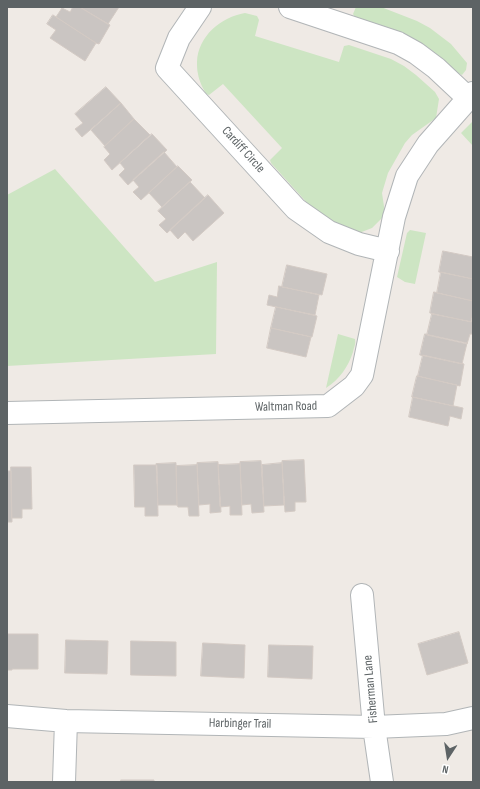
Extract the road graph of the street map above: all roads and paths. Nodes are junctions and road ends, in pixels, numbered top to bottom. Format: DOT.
graph roads {
  1 [pos="200,7"];
  2 [pos="290,7"];
  3 [pos="470,95"];
  4 [pos="388,251"];
  5 [pos="7,413"];
  6 [pos="362,595"];
  7 [pos="7,716"];
  8 [pos="473,718"];
  9 [pos="66,721"];
  10 [pos="374,726"];
  11 [pos="64,782"];
  12 [pos="382,782"];
  1 -- 4 [label="street, Cardiff Circle"];
  2 -- 3 [label="street"];
  3 -- 4 [label="street, Waltman Road"];
  4 -- 5 [label="street, Waltman Road"];
  6 -- 10 [label="street, Fisherman Lane"];
  7 -- 9 [label="street, Harbinger Trail"];
  8 -- 10 [label="street, Harbinger Trail"];
  9 -- 10 [label="street, Harbinger Trail"];
  9 -- 11 [label="street"];
  10 -- 12 [label="street, Fisherman Lane"];
}
